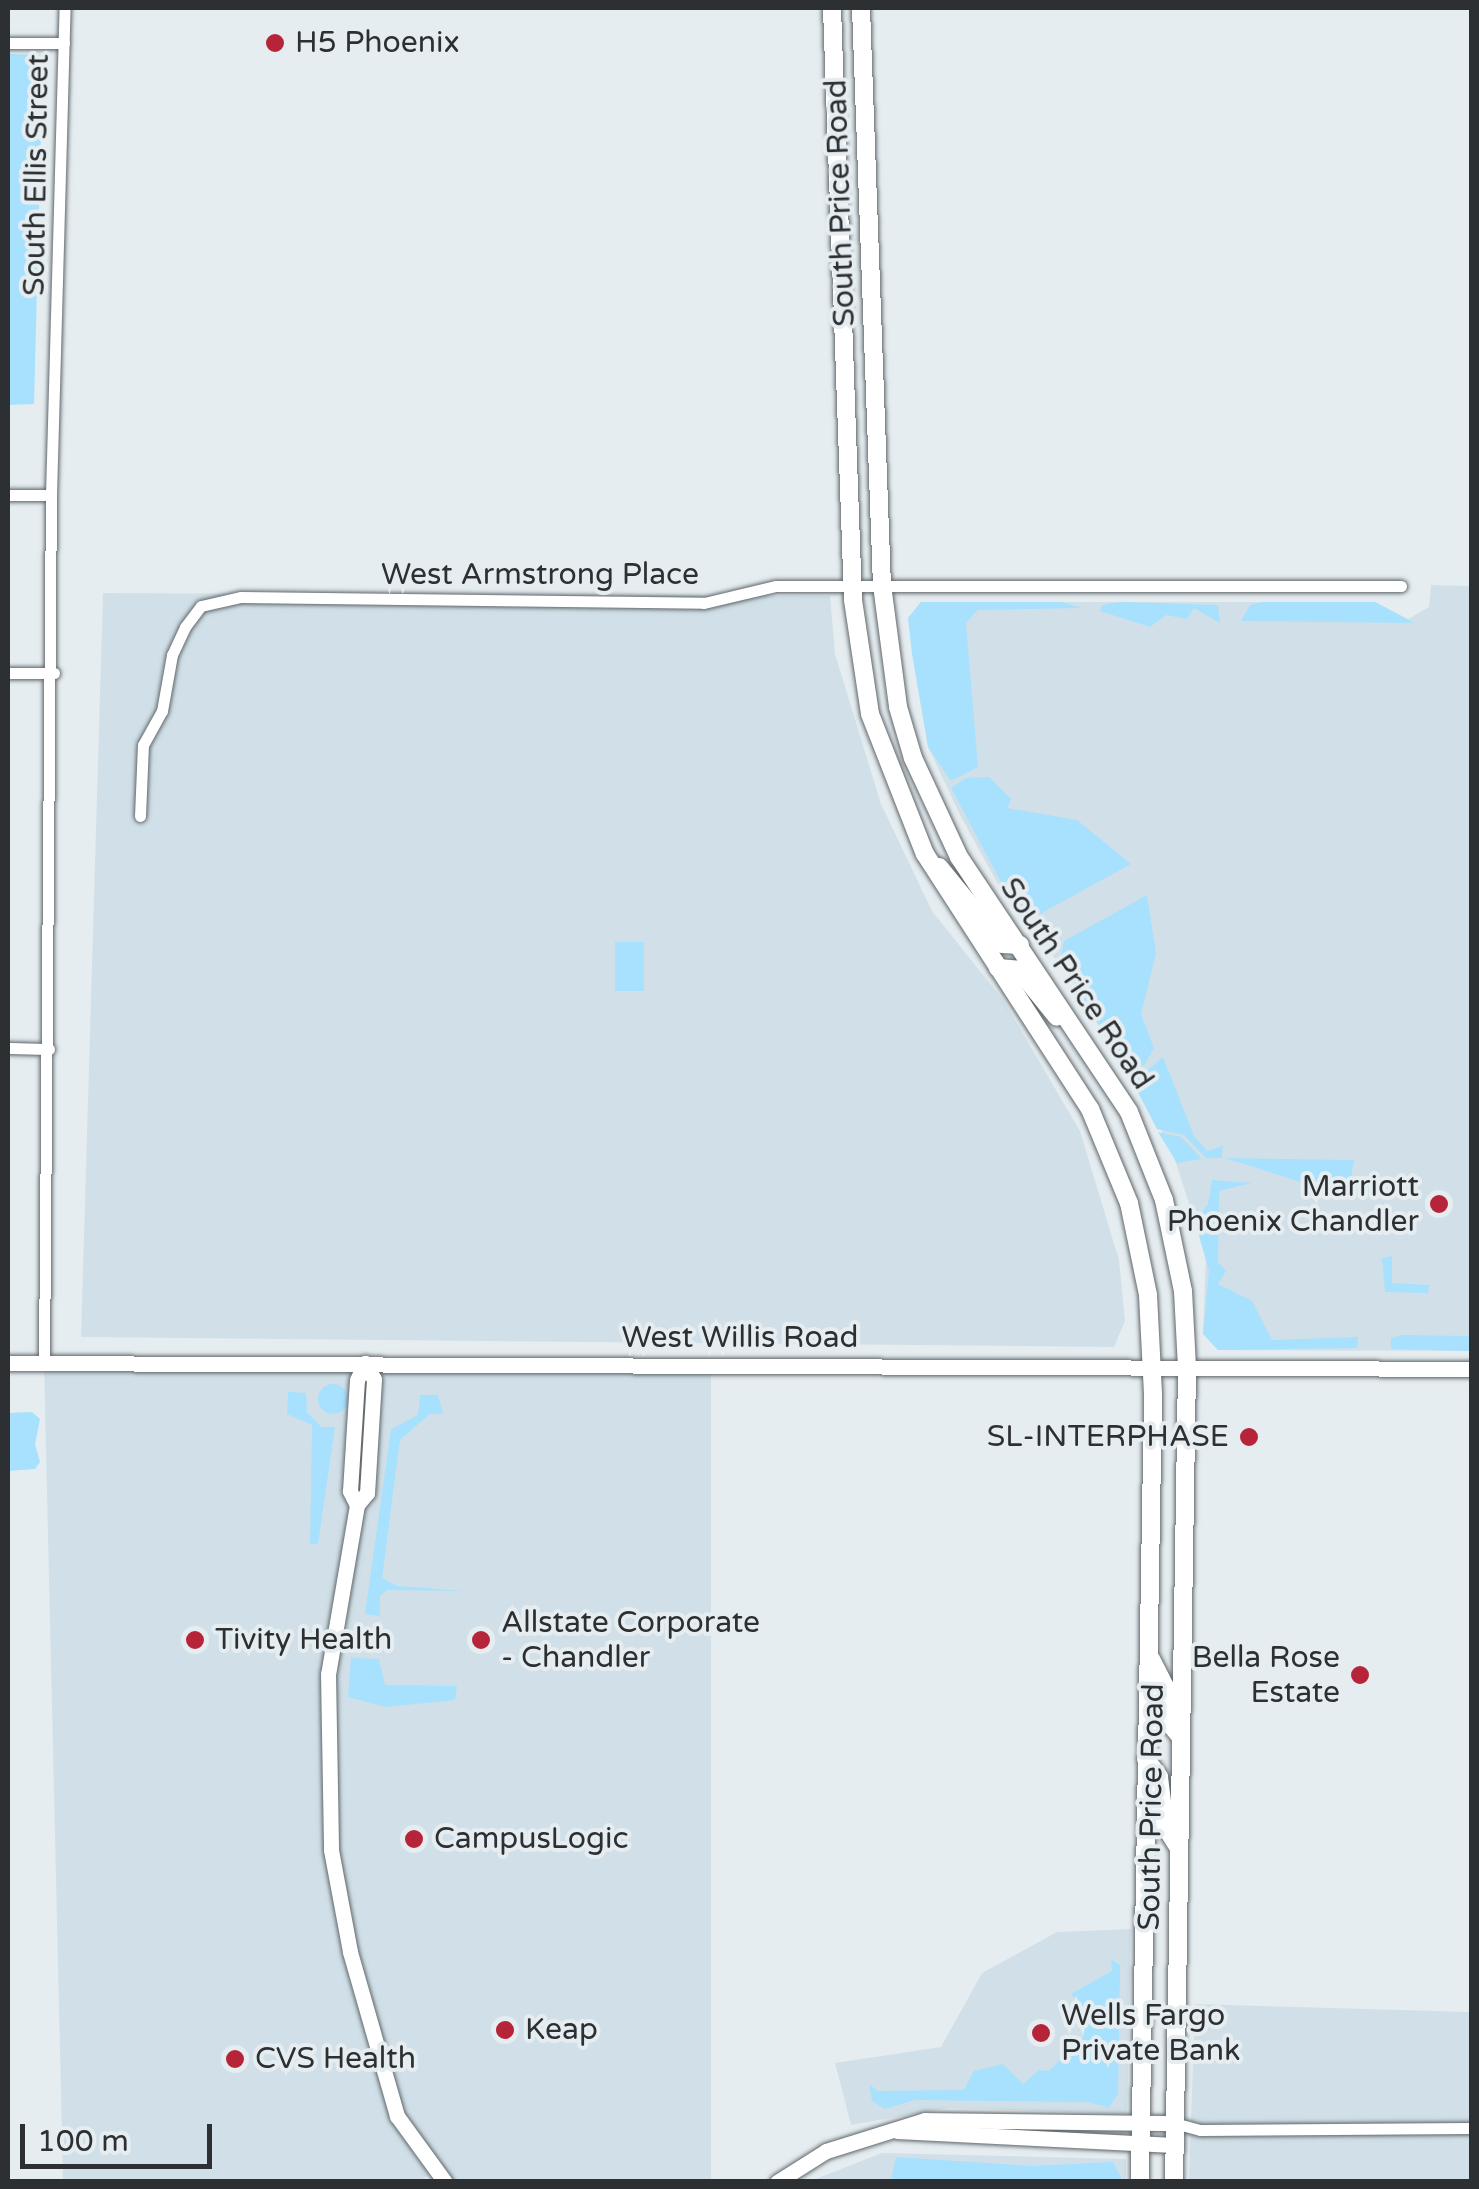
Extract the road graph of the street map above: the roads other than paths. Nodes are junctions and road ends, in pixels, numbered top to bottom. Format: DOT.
graph roads {
  1 [pos="65,8"];
  2 [pos="832,8"];
  3 [pos="861,8"];
  4 [pos="8,43"];
  5 [pos="64,43"];
  6 [pos="8,495"];
  7 [pos="51,495"];
  8 [pos="854,584"];
  9 [pos="882,585"];
  10 [pos="1401,586"];
  11 [pos="8,673"];
  12 [pos="54,673"];
  13 [pos="140,816"];
  14 [pos="926,854"];
  15 [pos="1020,944"];
  16 [pos="998,968"];
  17 [pos="8,1048"];
  18 [pos="49,1048"];
  19 [pos="1102,1064"];
  20 [pos="8,1363"];
  21 [pos="44,1363"];
  22 [pos="366,1363"];
  23 [pos="1153,1368"];
  24 [pos="1187,1368"];
  25 [pos="1472,1369"];
  26 [pos="1149,1654"];
  27 [pos="1182,1737"];
  28 [pos="1146,1759"];
  29 [pos="1180,1849"];
  30 [pos="1140,2123"];
  31 [pos="1174,2124"];
  32 [pos="1472,2128"];
  33 [pos="1200,2130"];
  34 [pos="897,2131"];
  35 [pos="1140,2145"];
  36 [pos="1174,2145"];
  37 [pos="446,2182"];
  38 [pos="777,2182"];
  39 [pos="1140,2182"];
  40 [pos="1174,2182"];
  1 -- 5 [label="street, South Ellis Street"];
  2 -- 8 [label="main road, South Price Road"];
  3 -- 9 [label="main road, South Price Road"];
  4 -- 5 [label="street"];
  5 -- 7 [label="street, South Ellis Street"];
  6 -- 7 [label="street"];
  7 -- 12 [label="street, South Ellis Street"];
  8 -- 9 [label="street, West Armstrong Place"];
  8 -- 13 [label="street, West Armstrong Place"];
  8 -- 14 [label="main road, South Price Road"];
  9 -- 10 [label="street, West Armstrong Place"];
  9 -- 15 [label="main road, South Price Road"];
  11 -- 12 [label="street"];
  12 -- 18 [label="street, South Ellis Street"];
  14 -- 15 [label="main road"];
  14 -- 16 [label="main road, South Price Road"];
  15 -- 19 [label="main road, South Price Road"];
  16 -- 19 [label="main road"];
  16 -- 23 [label="main road, South Price Road"];
  17 -- 18 [label="street"];
  18 -- 21 [label="street, South Ellis Street"];
  19 -- 24 [label="main road, South Price Road"];
  20 -- 21 [label="street, West Willis Road"];
  21 -- 22 [label="street, West Willis Road"];
  22 -- 23 [label="street, West Willis Road"];
  22 -- 37 [label="street"];
  23 -- 24 [label="street, West Willis Road"];
  23 -- 26 [label="main road, South Price Road"];
  24 -- 25 [label="street, West Willis Road"];
  24 -- 27 [label="main road, South Price Road"];
  26 -- 27 [label="main road"];
  26 -- 28 [label="main road, South Price Road"];
  27 -- 29 [label="main road, South Price Road"];
  28 -- 29 [label="main road"];
  28 -- 30 [label="main road, South Price Road"];
  29 -- 31 [label="main road, South Price Road"];
  30 -- 31 [label="street"];
  30 -- 34 [label="street"];
  30 -- 35 [label="main road, South Price Road"];
  31 -- 33 [label="street"];
  31 -- 36 [label="main road, South Price Road"];
  32 -- 33 [label="street"];
  33 -- 36 [label="street"];
  34 -- 35 [label="street"];
  34 -- 38 [label="street"];
  35 -- 36 [label="street"];
  35 -- 39 [label="main road, South Price Road"];
  36 -- 40 [label="main road, South Price Road"];
}
